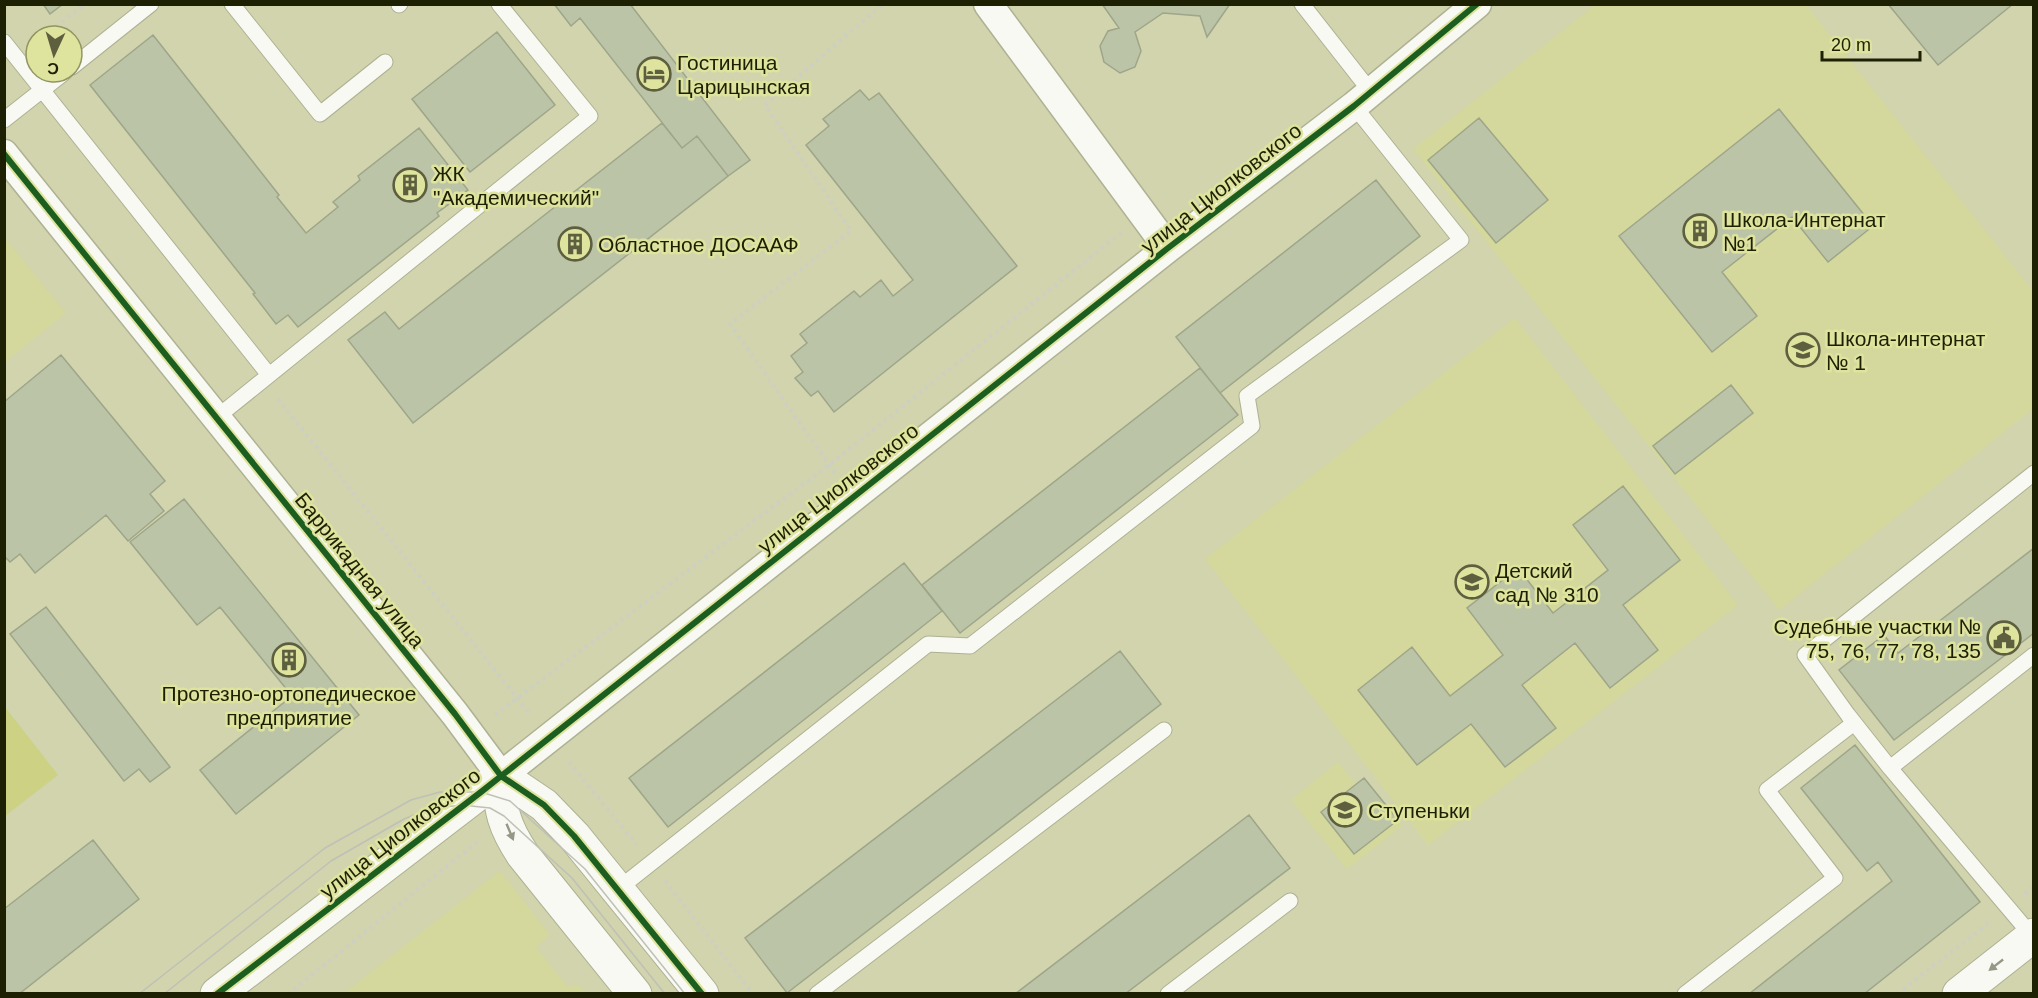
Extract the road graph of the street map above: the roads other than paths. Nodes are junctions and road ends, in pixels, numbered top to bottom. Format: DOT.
graph roads {
  1 [pos="151,4"];
  2 [pos="232,4"];
  3 [pos="499,4"];
  4 [pos="988,4"];
  5 [pos="1302,4"];
  6 [pos="1477,4"];
  7 [pos="4,42"];
  8 [pos="84,57"];
  9 [pos="385,62"];
  10 [pos="50,84"];
  11 [pos="42,90"];
  12 [pos="1363,99"];
  13 [pos="4,120"];
  14 [pos="4,154"];
  15 [pos="1168,248"];
  16 [pos="266,378"];
  17 [pos="216,418"];
  18 [pos="2034,472"];
  19 [pos="2034,655"];
  20 [pos="1854,723"];
  21 [pos="1164,730"];
  22 [pos="1890,768"];
  23 [pos="501,776"];
  24 [pos="617,890"];
  25 [pos="1290,901"];
  26 [pos="2033,935"];
  27 [pos="217,993"];
  28 [pos="635,993"];
  29 [pos="702,993"];
  30 [pos="817,993"];
  31 [pos="1168,993"];
  32 [pos="1686,993"];
  33 [pos="1959,993"];
  1 -- 8 [label="lane"];
  2 -- 9 [label="lane"];
  3 -- 16 [label="lane"];
  4 -- 15 [label="street"];
  5 -- 12 [label="lane"];
  6 -- 12 [label="street, улица Циолковского"];
  7 -- 11 [label="lane"];
  10 -- 11 [label="lane"];
  11 -- 13 [label="lane"];
  11 -- 16 [label="lane"];
  12 -- 15 [label="street, улица Циолковского"];
  12 -- 24 [label="lane"];
  14 -- 17 [label="street, Баррикадная улица"];
  15 -- 23 [label="street, улица Циолковского"];
  16 -- 17 [label="lane"];
  17 -- 23 [label="street, Баррикадная улица"];
  18 -- 20 [label="lane"];
  19 -- 22 [label="lane"];
  20 -- 22 [label="lane"];
  20 -- 32 [label="lane"];
  21 -- 30 [label="lane"];
  22 -- 26 [label="lane"];
  23 -- 24 [label="street, Баррикадная улица"];
  23 -- 27 [label="street, улица Циолковского"];
  23 -- 28 [label="street, one-way"];
  24 -- 29 [label="street, Баррикадная улица"];
  25 -- 31 [label="lane"];
  26 -- 33 [label="street, one-way"];
}
